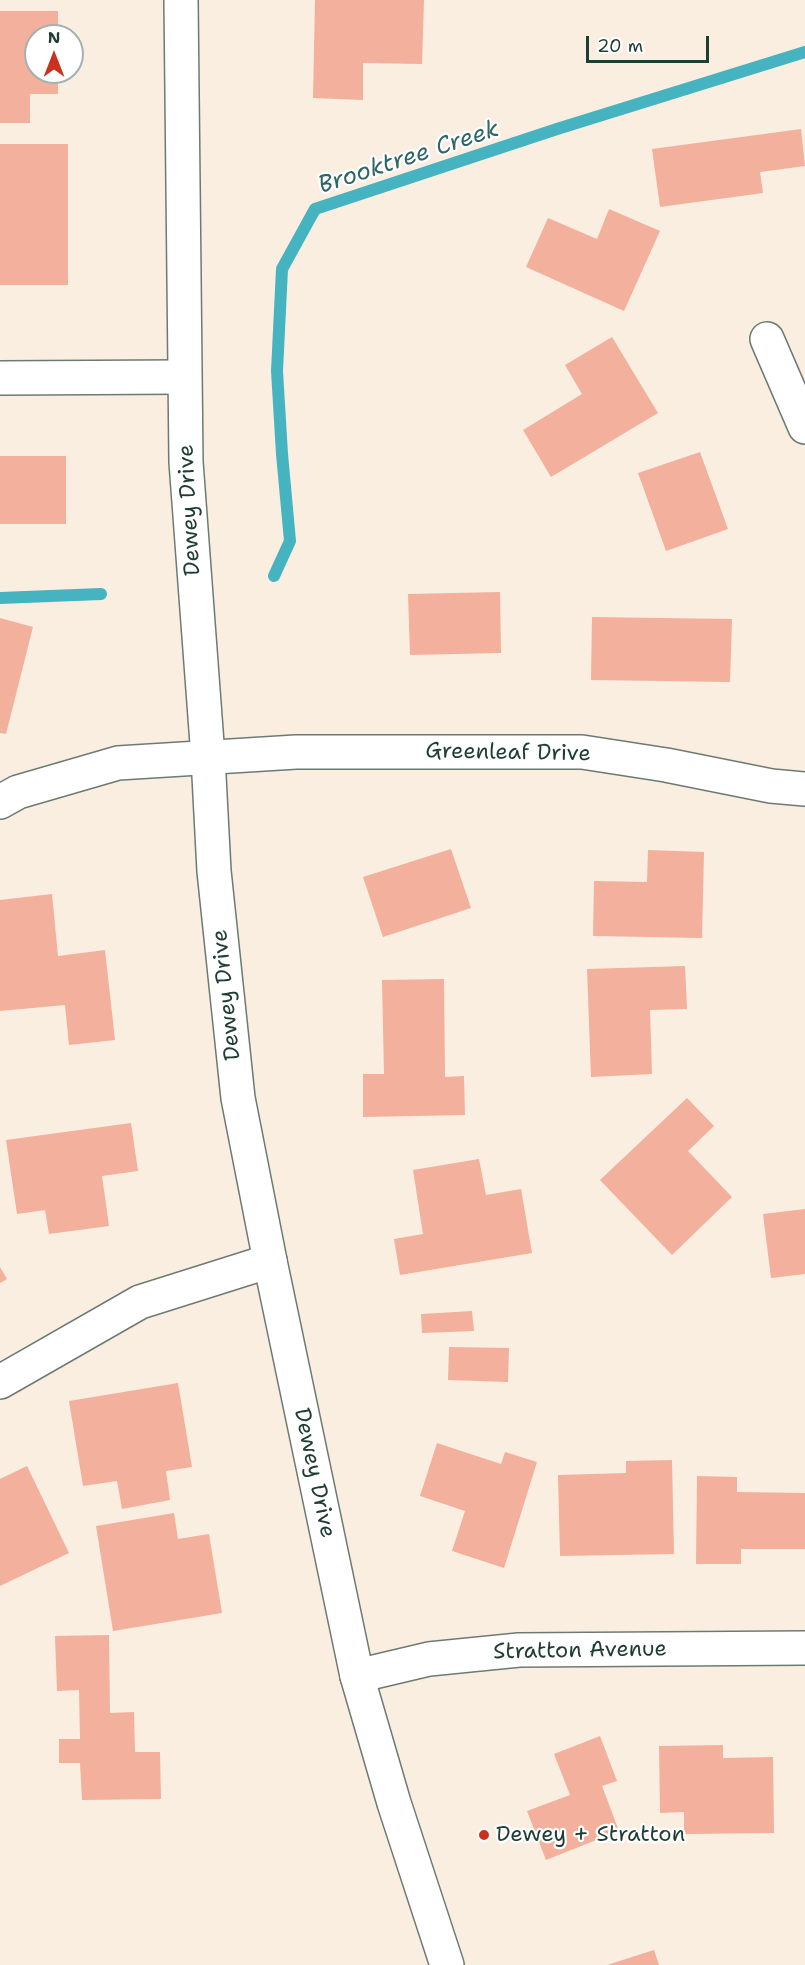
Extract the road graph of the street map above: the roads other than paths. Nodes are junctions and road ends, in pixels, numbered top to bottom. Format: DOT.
graph roads {
  1 [pos="181,0"];
  2 [pos="768,339"];
  3 [pos="184,377"];
  4 [pos="0,378"];
  5 [pos="805,428"];
  6 [pos="208,757"];
  7 [pos="805,789"];
  8 [pos="0,802"];
  9 [pos="270,1261"];
  10 [pos="0,1382"];
  11 [pos="805,1648"];
  12 [pos="357,1676"];
  13 [pos="447,1965"];
  1 -- 3 [label="main road, Dewey Drive"];
  2 -- 5 [label="main road"];
  3 -- 4 [label="main road"];
  3 -- 6 [label="main road, Dewey Drive"];
  6 -- 7 [label="main road, Greenleaf Drive"];
  6 -- 8 [label="main road, Greenleaf Drive"];
  6 -- 9 [label="main road, Dewey Drive"];
  9 -- 10 [label="main road"];
  9 -- 12 [label="main road, Dewey Drive"];
  11 -- 12 [label="main road, Stratton Avenue"];
  12 -- 13 [label="main road, Dewey Drive"];
}
